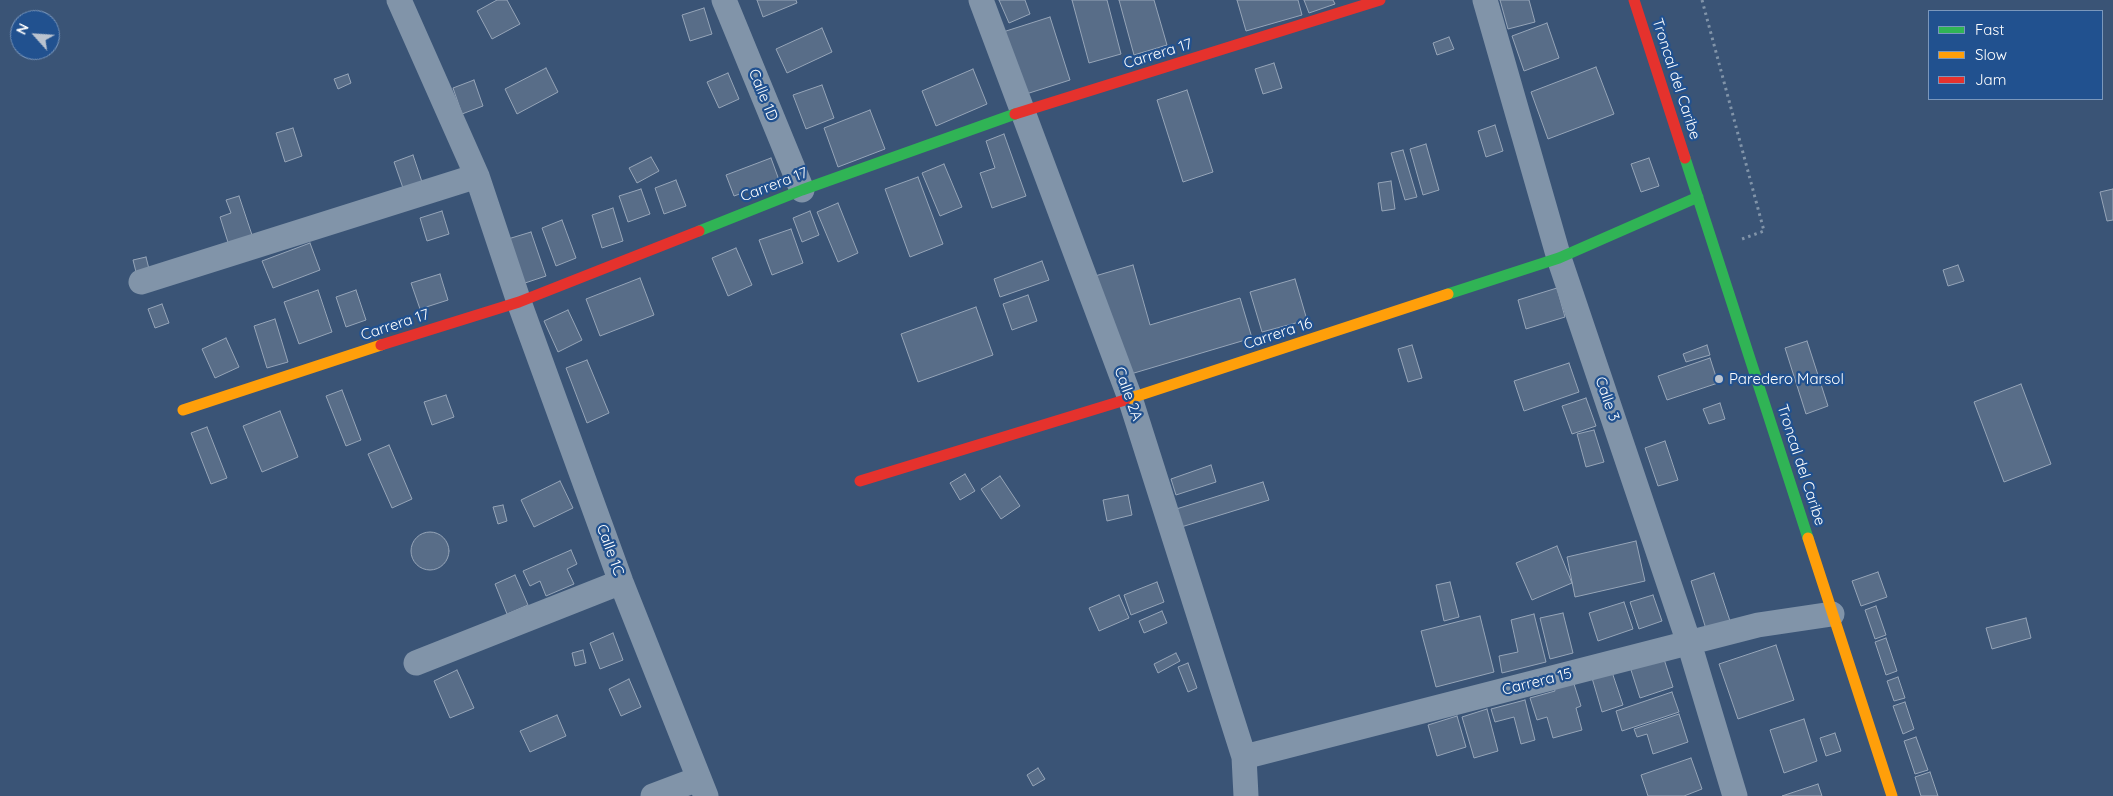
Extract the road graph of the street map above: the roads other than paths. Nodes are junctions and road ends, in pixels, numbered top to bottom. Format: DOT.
graph roads {
  1 [pos="399,0"];
  2 [pos="724,0"];
  3 [pos="981,0"];
  4 [pos="1380,0"];
  5 [pos="1485,0"];
  6 [pos="1634,0"];
  7 [pos="1022,112"];
  8 [pos="477,176"];
  9 [pos="802,190"];
  10 [pos="1698,196"];
  11 [pos="1559,258"];
  12 [pos="141,282"];
  13 [pos="519,302"];
  14 [pos="1130,398"];
  15 [pos="183,410"];
  16 [pos="860,480"];
  17 [pos="621,582"];
  18 [pos="1832,614"];
  19 [pos="1689,643"];
  20 [pos="416,663"];
  21 [pos="1244,757"];
  22 [pos="702,787"];
  23 [pos="653,796"];
  24 [pos="1246,796"];
  25 [pos="1735,796"];
  26 [pos="1892,796"];
  1 -- 8 [label="street, Calle 1C"];
  2 -- 9 [label="street, Calle 1D"];
  3 -- 7 [label="street, Calle 2A"];
  4 -- 7 [label="main road, Carrera 17"];
  5 -- 11 [label="street, Calle 3"];
  6 -- 10 [label="main road, Troncal del Caribe"];
  7 -- 9 [label="main road, Carrera 17"];
  7 -- 14 [label="street, Calle 2A"];
  8 -- 12 [label="street"];
  8 -- 13 [label="street, Calle 1C"];
  9 -- 13 [label="main road, Carrera 17"];
  10 -- 11 [label="main road, Carrera 16"];
  10 -- 18 [label="main road, Troncal del Caribe"];
  11 -- 14 [label="main road, Carrera 16"];
  11 -- 19 [label="street, Calle 3"];
  13 -- 15 [label="main road, Carrera 17"];
  13 -- 17 [label="street, Calle 1C"];
  14 -- 16 [label="main road, Carrera 16"];
  14 -- 21 [label="street, Calle 2A"];
  17 -- 20 [label="street"];
  17 -- 22 [label="street, Calle 1C"];
  18 -- 19 [label="street, Carrera 15"];
  18 -- 26 [label="main road, Troncal del Caribe"];
  19 -- 21 [label="street, Carrera 15"];
  19 -- 25 [label="street, Calle 3"];
  21 -- 24 [label="street, Calle 2A"];
  22 -- 23 [label="street"];
}
